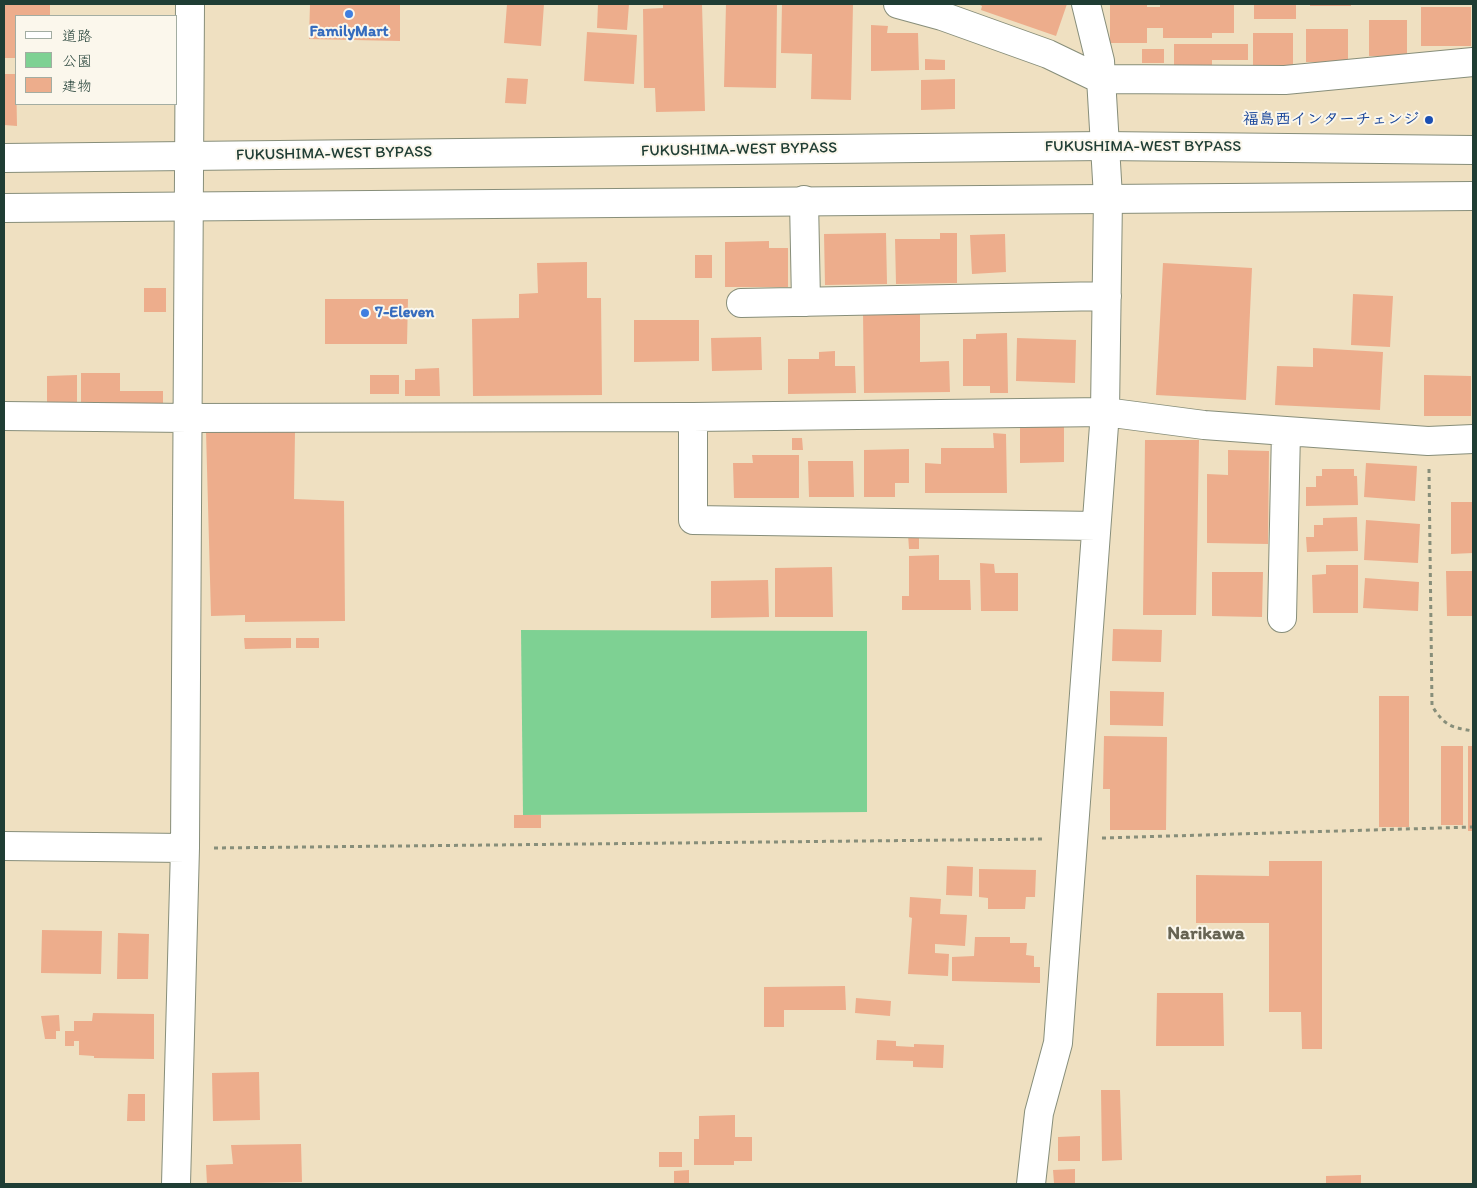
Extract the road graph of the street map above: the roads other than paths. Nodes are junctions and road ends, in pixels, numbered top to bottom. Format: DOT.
graph roads {
  1 [pos="190,4"];
  2 [pos="898,4"];
  3 [pos="1086,4"];
  4 [pos="1473,62"];
  5 [pos="1100,70"];
  6 [pos="1473,143"];
  7 [pos="1103,146"];
  8 [pos="1473,150"];
  9 [pos="1433,151"];
  10 [pos="190,155"];
  11 [pos="4,158"];
  12 [pos="1473,196"];
  13 [pos="1108,197"];
  14 [pos="804,200"];
  15 [pos="189,205"];
  16 [pos="4,208"];
  17 [pos="1107,296"];
  18 [pos="806,302"];
  19 [pos="740,303"];
  20 [pos="1105,412"];
  21 [pos="4,416"];
  22 [pos="693,417"];
  23 [pos="186,418"];
  24 [pos="1286,431"];
  25 [pos="1473,440"];
  26 [pos="1096,526"];
  27 [pos="1282,618"];
  28 [pos="4,846"];
  29 [pos="185,848"];
  30 [pos="176,1184"];
  31 [pos="1031,1184"];
  1 -- 10 [label="main road"];
  2 -- 5 [label="main road"];
  3 -- 5 [label="main road"];
  4 -- 5 [label="main road"];
  5 -- 7 [label="main road"];
  6 -- 9 [label="main road"];
  7 -- 9 [label="main road, FUKUSHIMA-WEST BYPASS"];
  7 -- 10 [label="main road, FUKUSHIMA-WEST BYPASS"];
  7 -- 13 [label="main road"];
  8 -- 9 [label="main road, FUKUSHIMA-WEST BYPASS"];
  10 -- 11 [label="main road, FUKUSHIMA-WEST BYPASS"];
  10 -- 15 [label="main road"];
  12 -- 13 [label="main road"];
  13 -- 14 [label="main road"];
  13 -- 17 [label="main road"];
  14 -- 15 [label="main road"];
  14 -- 18 [label="main road"];
  15 -- 16 [label="main road"];
  15 -- 23 [label="main road"];
  17 -- 18 [label="main road"];
  17 -- 20 [label="main road"];
  18 -- 19 [label="main road"];
  20 -- 22 [label="main road"];
  20 -- 24 [label="main road"];
  20 -- 26 [label="main road"];
  21 -- 23 [label="main road"];
  22 -- 23 [label="main road"];
  22 -- 26 [label="main road"];
  23 -- 29 [label="main road"];
  24 -- 25 [label="main road"];
  24 -- 27 [label="main road"];
  26 -- 31 [label="main road"];
  28 -- 29 [label="main road"];
  29 -- 30 [label="main road"];
}
